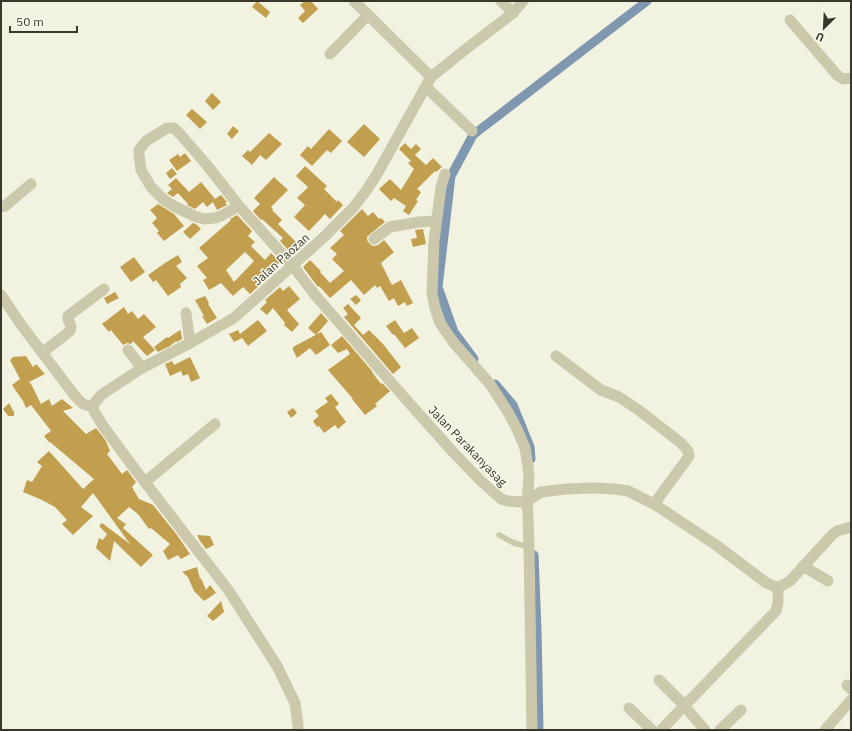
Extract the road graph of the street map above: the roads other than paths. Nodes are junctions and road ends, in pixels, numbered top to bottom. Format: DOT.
graph roads {
  1 [pos="354,1"];
  2 [pos="501,1"];
  3 [pos="523,1"];
  4 [pos="513,13"];
  5 [pos="368,15"];
  6 [pos="790,20"];
  7 [pos="330,54"];
  8 [pos="431,77"];
  9 [pos="851,78"];
  10 [pos="426,87"];
  11 [pos="472,130"];
  12 [pos="445,174"];
  13 [pos="31,184"];
  14 [pos="239,206"];
  15 [pos="1,207"];
  16 [pos="436,221"];
  17 [pos="374,239"];
  18 [pos="293,266"];
  19 [pos="104,289"];
  20 [pos="1,296"];
  21 [pos="186,313"];
  22 [pos="190,343"];
  23 [pos="128,350"];
  24 [pos="42,353"];
  25 [pos="556,356"];
  26 [pos="142,368"];
  27 [pos="93,405"];
  28 [pos="215,424"];
  29 [pos="145,482"];
  30 [pos="529,500"];
  31 [pos="654,504"];
  32 [pos="851,527"];
  33 [pos="499,535"];
  34 [pos="529,548"];
  35 [pos="803,566"];
  36 [pos="828,581"];
  37 [pos="778,587"];
  38 [pos="660,680"];
  39 [pos="851,700"];
  40 [pos="684,706"];
  41 [pos="629,708"];
  42 [pos="741,710"];
  43 [pos="298,730"];
  44 [pos="532,730"];
  45 [pos="652,730"];
  46 [pos="661,730"];
  47 [pos="705,730"];
  48 [pos="720,730"];
  49 [pos="825,730"];
  1 -- 5 [label="street"];
  2 -- 4 [label="street"];
  3 -- 4 [label="street"];
  4 -- 8 [label="street"];
  5 -- 7 [label="street"];
  5 -- 8 [label="street"];
  6 -- 9 [label="street"];
  8 -- 10 [label="street, Jalan Paozan"];
  10 -- 11 [label="street"];
  10 -- 18 [label="street, Jalan Paozan"];
  12 -- 16 [label="street"];
  13 -- 15 [label="street"];
  14 -- 14 [label="street, Jalan Parakanyasag"];
  14 -- 18 [label="street, Jalan Parakanyasag"];
  16 -- 17 [label="street"];
  16 -- 30 [label="street"];
  18 -- 22 [label="street, Jalan Paozan"];
  18 -- 30 [label="street, Jalan Parakanyasag"];
  19 -- 24 [label="street"];
  20 -- 24 [label="street"];
  21 -- 22 [label="street"];
  22 -- 26 [label="street, Jalan Paozan"];
  23 -- 26 [label="street"];
  24 -- 27 [label="street"];
  25 -- 31 [label="street"];
  26 -- 27 [label="street, Jalan Paozan"];
  27 -- 29 [label="street"];
  28 -- 29 [label="street"];
  29 -- 43 [label="street"];
  30 -- 31 [label="street, Jalan Parakanyasag"];
  30 -- 34 [label="street"];
  31 -- 37 [label="street, Jalan Parakanyasag"];
  32 -- 35 [label="street"];
  33 -- 34 [label="lane"];
  34 -- 44 [label="street"];
  35 -- 36 [label="street"];
  35 -- 37 [label="street"];
  37 -- 40 [label="street"];
  38 -- 40 [label="street"];
  39 -- 49 [label="street"];
  40 -- 46 [label="street"];
  40 -- 47 [label="street"];
  41 -- 45 [label="street"];
  42 -- 48 [label="street"];
}
